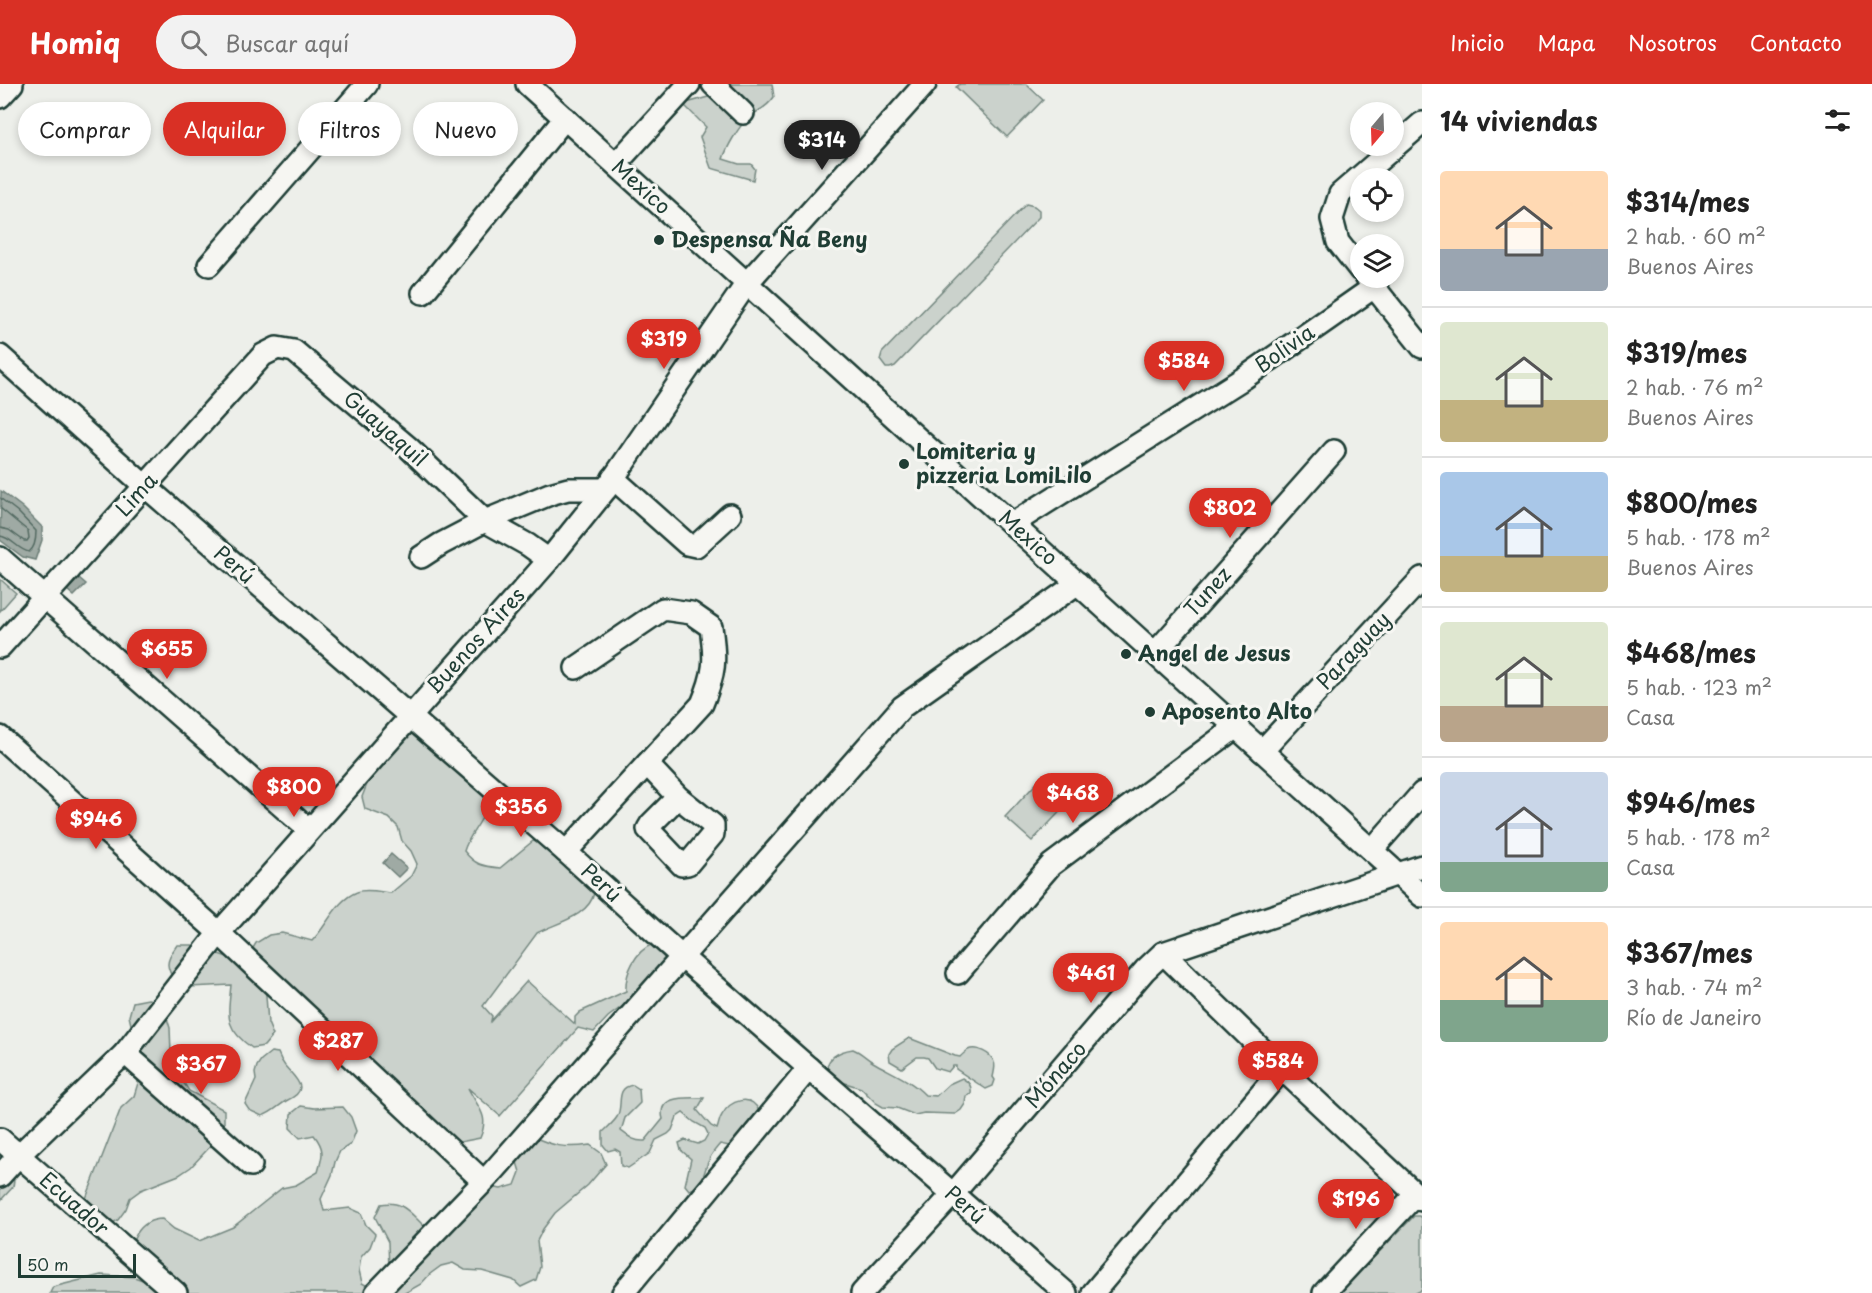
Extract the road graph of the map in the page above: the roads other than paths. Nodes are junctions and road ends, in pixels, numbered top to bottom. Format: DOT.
graph roads {
  1 [pos="12,84"];
  2 [pos="367,84"];
  3 [pos="527,84"];
  4 [pos="690,84"];
  5 [pos="713,84"];
  6 [pos="925,84"];
  7 [pos="0,98"];
  8 [pos="743,113"];
  9 [pos="565,118"];
  10 [pos="1422,123"];
  11 [pos="616,164"];
  12 [pos="1350,257"];
  13 [pos="209,265"];
  14 [pos="747,283"];
  15 [pos="1362,288"];
  16 [pos="1376,288"];
  17 [pos="423,293"];
  18 [pos="1418,333"];
  19 [pos="277,348"];
  20 [pos="0,356"];
  21 [pos="1334,451"];
  22 [pos="610,483"];
  23 [pos="145,486"];
  24 [pos="730,515"];
  25 [pos="485,521"];
  26 [pos="1012,524"];
  27 [pos="420,557"];
  28 [pos="0,558"];
  29 [pos="549,560"];
  30 [pos="1422,578"];
  31 [pos="1078,583"];
  32 [pos="44,597"];
  33 [pos="0,647"];
  34 [pos="1155,653"];
  35 [pos="576,668"];
  36 [pos="409,716"];
  37 [pos="1236,727"];
  38 [pos="0,737"];
  39 [pos="1262,751"];
  40 [pos="647,764"];
  41 [pos="1422,792"];
  42 [pos="678,796"];
  43 [pos="309,830"];
  44 [pos="1372,850"];
  45 [pos="566,852"];
  46 [pos="1422,866"];
  47 [pos="1399,875"];
  48 [pos="1422,896"];
  49 [pos="219,933"];
  50 [pos="1163,953"];
  51 [pos="682,957"];
  52 [pos="958,973"];
  53 [pos="125,1053"];
  54 [pos="809,1068"];
  55 [pos="1282,1069"];
  56 [pos="0,1139"];
  57 [pos="19,1155"];
  58 [pos="251,1165"];
  59 [pos="0,1176"];
  60 [pos="483,1181"];
  61 [pos="953,1194"];
  62 [pos="1419,1197"];
  63 [pos="176,1293"];
  64 [pos="376,1293"];
  65 [pos="622,1293"];
  66 [pos="862,1293"];
  67 [pos="1066,1293"];
  68 [pos="1093,1293"];
  69 [pos="1324,1293"];
  1 -- 7 [label="street"];
  2 -- 13 [label="street"];
  3 -- 9 [label="street, Mexico"];
  4 -- 11 [label="street"];
  5 -- 8 [label="street"];
  6 -- 14 [label="street, Buenos Aires"];
  9 -- 11 [label="street, Mexico"];
  9 -- 17 [label="street"];
  10 -- 12 [label="street"];
  11 -- 14 [label="street, Mexico"];
  14 -- 22 [label="street, Buenos Aires"];
  14 -- 26 [label="street, Mexico"];
  15 -- 26 [label="street, Bolivia"];
  16 -- 18 [label="street"];
  19 -- 23 [label="street, Lima"];
  19 -- 25 [label="street, Guayaquil"];
  20 -- 23 [label="street, Perú"];
  21 -- 34 [label="street, Tunez"];
  22 -- 24 [label="street"];
  22 -- 25 [label="street"];
  22 -- 29 [label="street, Buenos Aires"];
  23 -- 32 [label="street, Lima"];
  23 -- 36 [label="street, Perú"];
  25 -- 27 [label="street"];
  25 -- 29 [label="street, Guayaquil"];
  26 -- 31 [label="street, Mexico"];
  28 -- 32 [label="street"];
  29 -- 36 [label="street, Buenos Aires"];
  30 -- 39 [label="street, Paraguay"];
  31 -- 34 [label="street, Mexico"];
  31 -- 51 [label="street"];
  32 -- 33 [label="street, Lima"];
  32 -- 43 [label="street"];
  34 -- 37 [label="street, Mexico"];
  35 -- 40 [label="street"];
  36 -- 43 [label="street, Buenos Aires"];
  36 -- 45 [label="street, Perú"];
  37 -- 39 [label="street, Mexico"];
  37 -- 52 [label="street"];
  38 -- 49 [label="street"];
  39 -- 44 [label="street, Mexico"];
  40 -- 42 [label="street"];
  40 -- 45 [label="street"];
  41 -- 44 [label="street"];
  43 -- 49 [label="street, Buenos Aires"];
  44 -- 47 [label="street, Mexico"];
  45 -- 51 [label="street, Perú"];
  46 -- 47 [label="street, Mónaco"];
  47 -- 48 [label="street, Mexico"];
  47 -- 50 [label="street, Mónaco"];
  49 -- 53 [label="street, Buenos Aires"];
  49 -- 60 [label="street"];
  50 -- 55 [label="street"];
  50 -- 61 [label="street, Mónaco"];
  51 -- 54 [label="street, Perú"];
  51 -- 60 [label="street"];
  53 -- 57 [label="street, Buenos Aires"];
  53 -- 58 [label="street"];
  54 -- 61 [label="street, Perú"];
  54 -- 65 [label="street"];
  55 -- 62 [label="street"];
  55 -- 68 [label="street"];
  56 -- 57 [label="street, Ecuador"];
  57 -- 59 [label="street, Buenos Aires"];
  57 -- 63 [label="street, Ecuador"];
  60 -- 64 [label="street"];
  61 -- 66 [label="street, Mónaco"];
  61 -- 67 [label="street, Perú"];
  62 -- 69 [label="street"];
}
